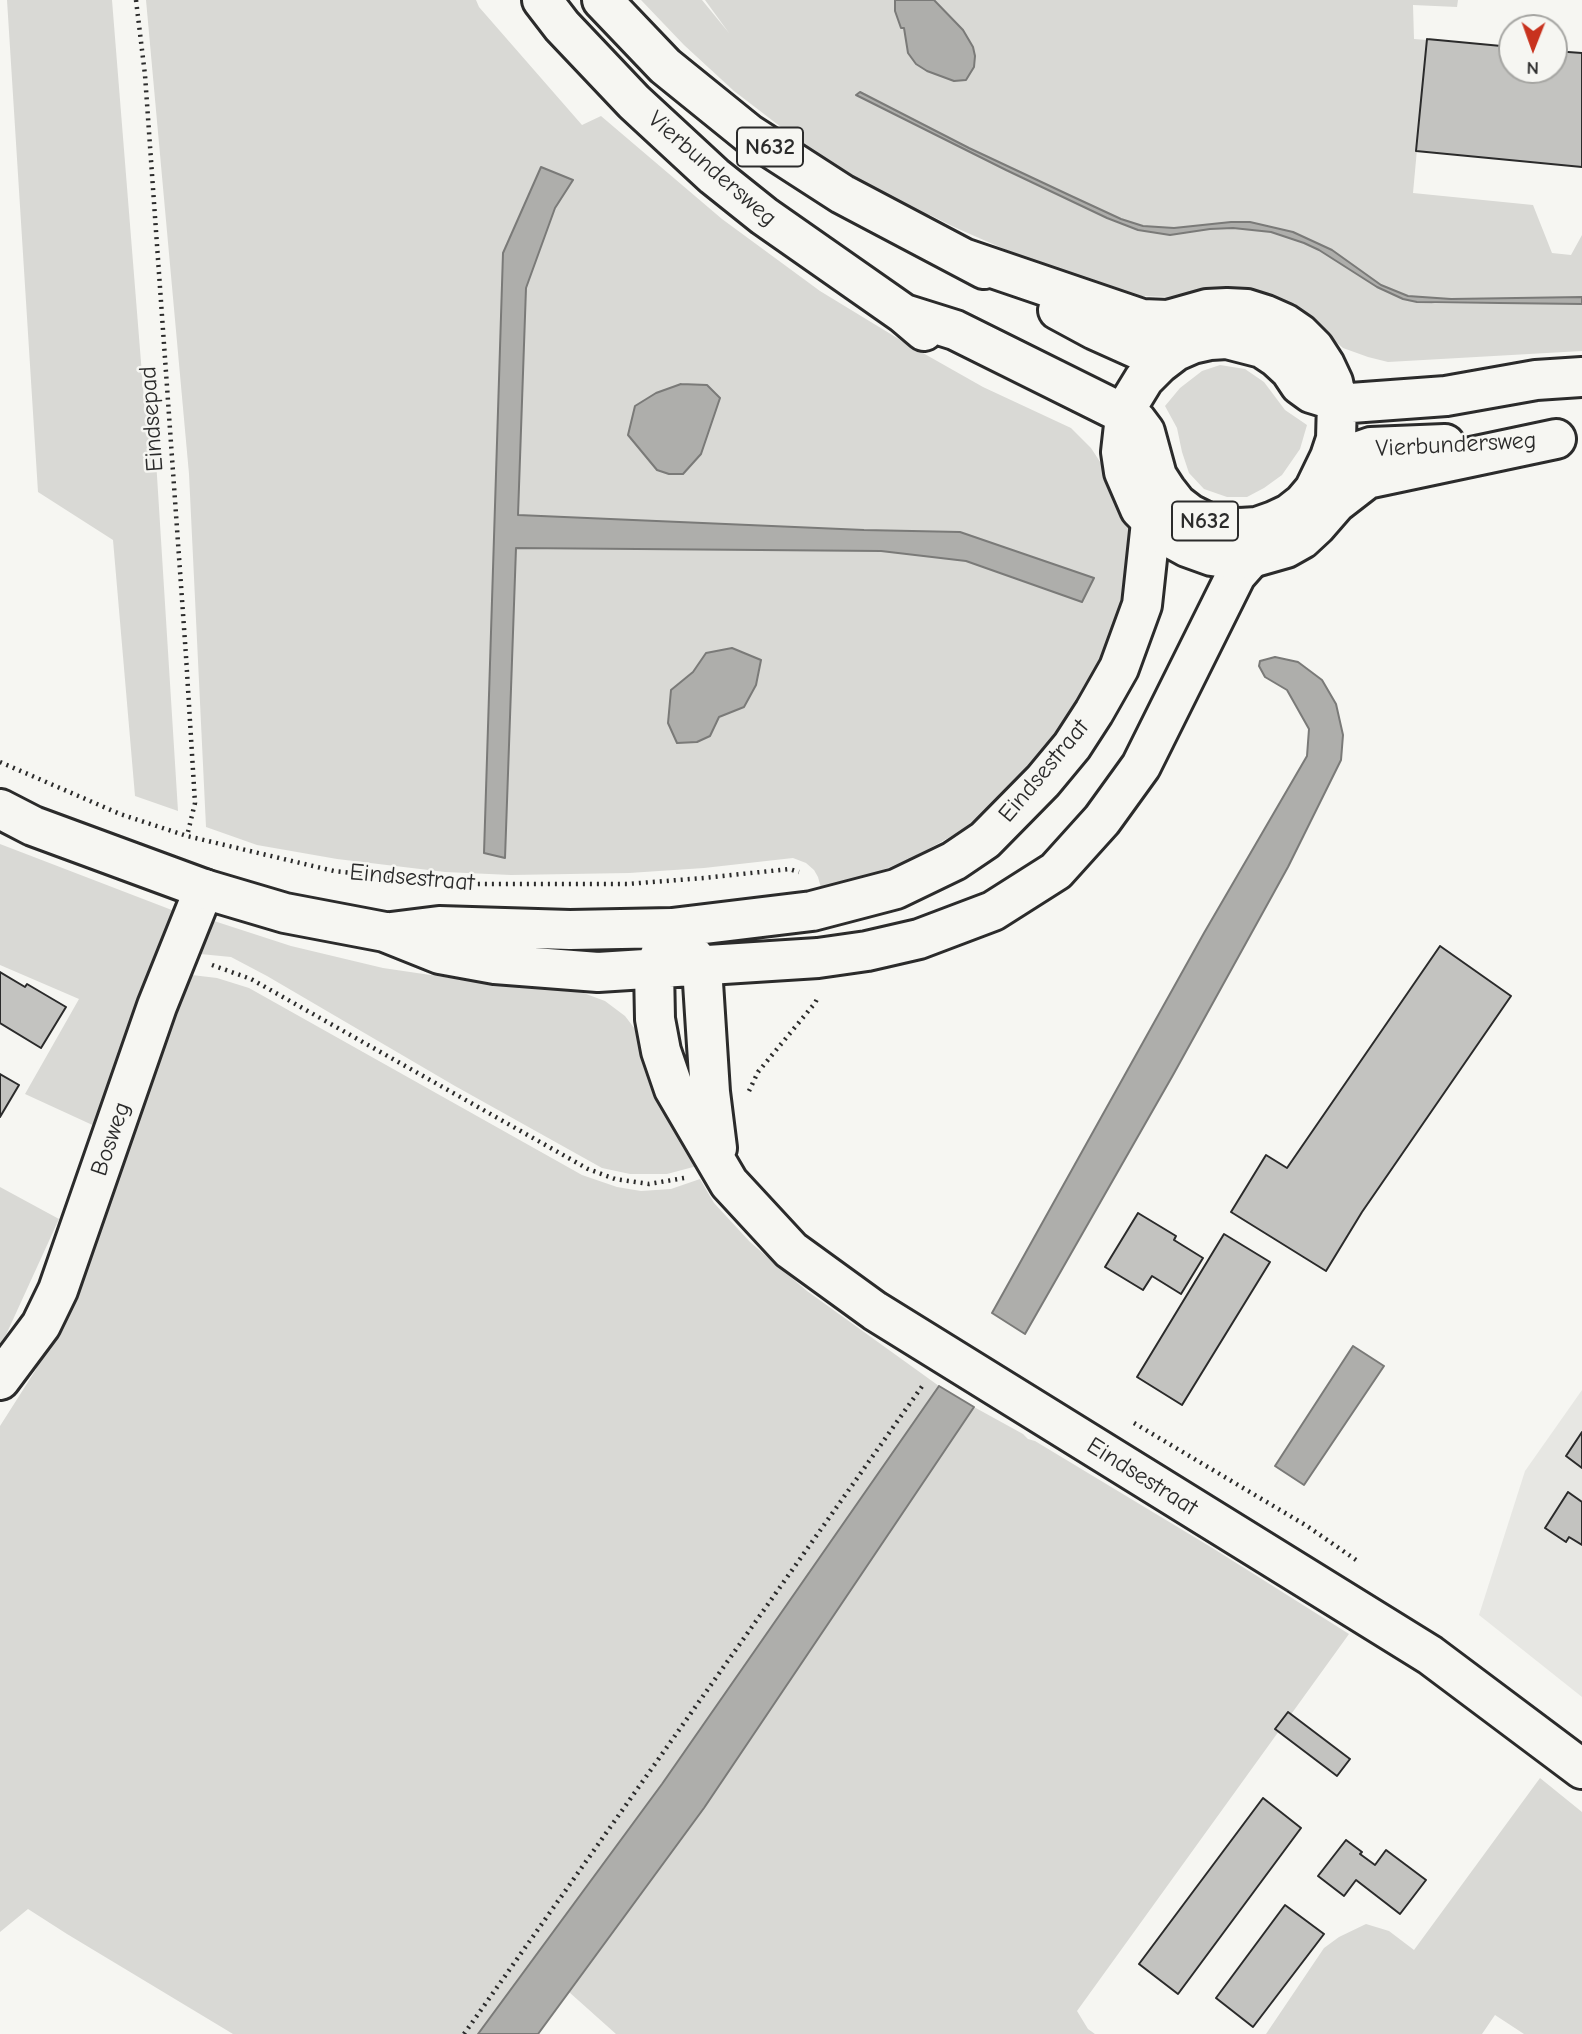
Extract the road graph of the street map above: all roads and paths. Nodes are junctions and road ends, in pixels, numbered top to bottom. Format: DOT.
graph roads {
  1 [pos="136,0"];
  2 [pos="542,0"];
  3 [pos="602,0"];
  4 [pos="1172,336"];
  5 [pos="1325,365"];
  6 [pos="1582,377"];
  7 [pos="1536,380"];
  8 [pos="1337,401"];
  9 [pos="1123,434"];
  10 [pos="1569,438"];
  11 [pos="1336,483"];
  12 [pos="1151,522"];
  13 [pos="1245,543"];
  14 [pos="1212,556"];
  15 [pos="1156,737"];
  16 [pos="0,762"];
  17 [pos="0,809"];
  18 [pos="187,836"];
  19 [pos="204,889"];
  20 [pos="812,911"];
  21 [pos="672,928"];
  22 [pos="385,932"];
  23 [pos="177,957"];
  24 [pos="818,958"];
  25 [pos="702,967"];
  26 [pos="654,969"];
  27 [pos="747,1103"];
  28 [pos="720,1167"];
  29 [pos="944,1355"];
  30 [pos="0,1380"];
  31 [pos="1582,1769"];
  32 [pos="464,2034"];
  1 -- 18 [label="path, Eindsepad"];
  2 -- 9 [label="street, Vierbundersweg / N632"];
  3 -- 4 [label="street, Vierbundersweg / N632"];
  4 -- 5 [label="street, N632"];
  4 -- 8 [label="street, N632"];
  4 -- 9 [label="street, N632"];
  5 -- 7 [label="street, Vierbundersweg / N632"];
  5 -- 8 [label="street, N632"];
  6 -- 7 [label="street, Vierbundersweg / N632"];
  7 -- 8 [label="street, Vierbundersweg / N632"];
  8 -- 11 [label="street, N632"];
  9 -- 12 [label="street, N632"];
  9 -- 13 [label="street, N632"];
  10 -- 11 [label="street, Vierbundersweg / N632"];
  11 -- 13 [label="street, N632"];
  12 -- 14 [label="street, N632"];
  12 -- 20 [label="street, Eindsestraat"];
  13 -- 14 [label="street, N632"];
  13 -- 15 [label="street, Eindsestraat"];
  14 -- 15 [label="street, Eindsestraat"];
  15 -- 24 [label="street, Eindsestraat"];
  16 -- 18 [label="path, Eindsestraat"];
  17 -- 19 [label="street, Eindsestraat"];
  18 -- 20 [label="path, Eindsestraat"];
  19 -- 22 [label="street, Eindsestraat"];
  19 -- 23 [label="street, Bosweg"];
  20 -- 21 [label="street, Eindsestraat"];
  21 -- 22 [label="street, Eindsestraat"];
  21 -- 25 [label="street"];
  21 -- 26 [label="street, Eindsestraat"];
  22 -- 26 [label="street, Eindsestraat"];
  23 -- 28 [label="path"];
  23 -- 30 [label="street, Bosweg"];
  24 -- 25 [label="street, Eindsestraat"];
  24 -- 27 [label="path"];
  25 -- 26 [label="street, Eindsestraat"];
  25 -- 28 [label="street, Eindsestraat"];
  26 -- 28 [label="street, Eindsestraat"];
  28 -- 29 [label="street, Eindsestraat"];
  29 -- 31 [label="street, Eindsestraat"];
  29 -- 32 [label="path"];
}
